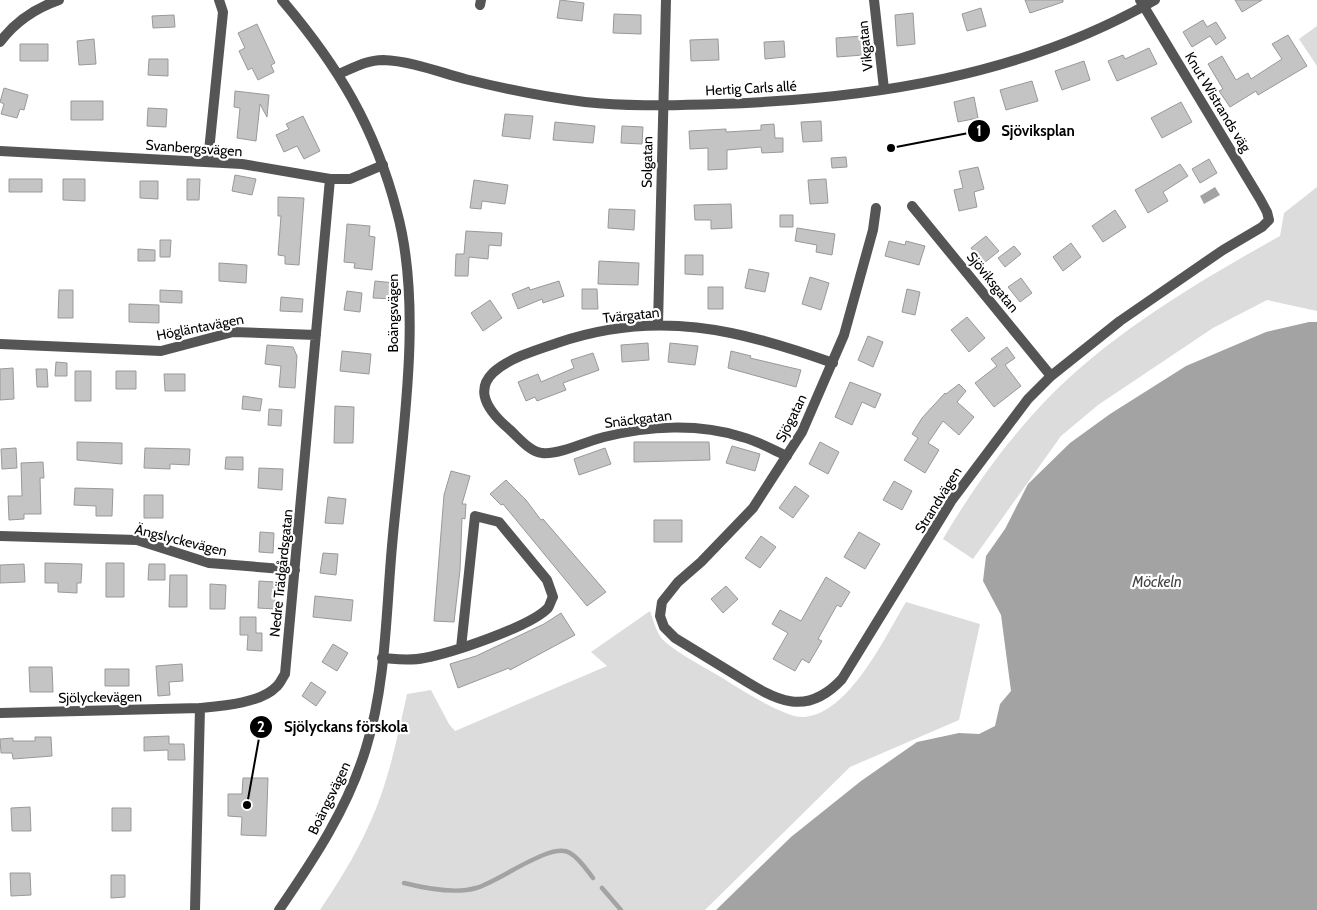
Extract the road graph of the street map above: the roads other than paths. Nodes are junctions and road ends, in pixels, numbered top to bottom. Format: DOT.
graph roads {
  1 [pos="59,0"];
  2 [pos="219,0"];
  3 [pos="282,0"];
  4 [pos="666,0"];
  5 [pos="874,0"];
  6 [pos="1155,0"];
  7 [pos="1142,3"];
  8 [pos="0,42"];
  9 [pos="339,74"];
  10 [pos="884,89"];
  11 [pos="662,104"];
  12 [pos="0,151"];
  13 [pos="208,161"];
  14 [pos="383,165"];
  15 [pos="330,179"];
  16 [pos="912,206"];
  17 [pos="876,208"];
  18 [pos="1268,220"];
  19 [pos="658,324"];
  20 [pos="316,335"];
  21 [pos="0,344"];
  22 [pos="833,362"];
  23 [pos="1051,376"];
  24 [pos="501,422"];
  25 [pos="787,456"];
  26 [pos="0,536"];
  27 [pos="295,570"];
  28 [pos="662,602"];
  29 [pos="461,648"];
  30 [pos="382,658"];
  31 [pos="200,708"];
  32 [pos="0,713"];
  33 [pos="195,910"];
  34 [pos="279,910"];
  1 -- 8 [label="street"];
  2 -- 13 [label="street"];
  3 -- 9 [label="street, Boängsvägen"];
  4 -- 11 [label="street, Solgatan"];
  5 -- 10 [label="street, Vikgatan"];
  6 -- 7 [label="street, Hertig Carls allé"];
  7 -- 10 [label="street, Hertig Carls allé"];
  7 -- 18 [label="street, Knut Wistrands väg"];
  9 -- 11 [label="street, Hertig Carls allé"];
  9 -- 14 [label="street, Boängsvägen"];
  10 -- 11 [label="street, Hertig Carls allé"];
  11 -- 19 [label="street, Solgatan"];
  12 -- 13 [label="street, Svanbergsvägen"];
  13 -- 15 [label="street, Svanbergsvägen"];
  14 -- 15 [label="street, Svanbergsvägen"];
  14 -- 30 [label="street, Boängsvägen"];
  15 -- 20 [label="street, Nedre Trädgårdsgatan"];
  16 -- 23 [label="street, Sjöviksgatan"];
  17 -- 22 [label="street, Sjögatan"];
  18 -- 23 [label="street, Strandvägen"];
  19 -- 22 [label="street, Tvärgatan"];
  19 -- 24 [label="street, Tvärgatan"];
  20 -- 21 [label="street, Högläntavägen"];
  20 -- 27 [label="street, Nedre Trädgårdsgatan"];
  22 -- 25 [label="street, Sjögatan"];
  23 -- 28 [label="street, Strandvägen"];
  24 -- 25 [label="street, Snäckgatan"];
  25 -- 28 [label="street, Sjögatan"];
  26 -- 27 [label="street, Ängslyckevägen"];
  27 -- 31 [label="street, Nedre Trädgårdsgatan"];
  29 -- 29 [label="street"];
  29 -- 30 [label="street"];
  30 -- 34 [label="street, Boängsvägen"];
  31 -- 32 [label="street, Sjölyckevägen"];
  31 -- 33 [label="street"];
}
